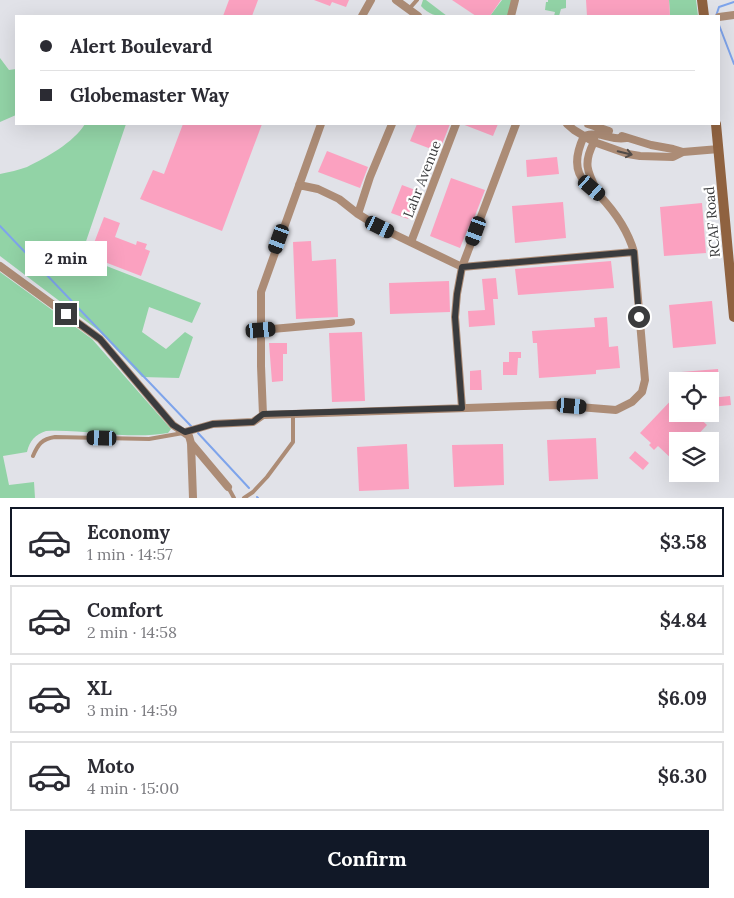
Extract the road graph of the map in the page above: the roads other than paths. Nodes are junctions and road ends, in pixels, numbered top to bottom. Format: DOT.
graph roads {
  1 [pos="371,0"];
  2 [pos="396,0"];
  3 [pos="417,0"];
  4 [pos="515,0"];
  5 [pos="702,0"];
  6 [pos="408,9"];
  7 [pos="363,15"];
  8 [pos="417,15"];
  9 [pos="511,15"];
  10 [pos="704,15"];
  11 [pos="734,15"];
  12 [pos="720,17"];
  13 [pos="321,125"];
  14 [pos="392,125"];
  15 [pos="456,125"];
  16 [pos="516,125"];
  17 [pos="568,125"];
  18 [pos="589,125"];
  19 [pos="591,125"];
  20 [pos="716,125"];
  21 [pos="593,133"];
  22 [pos="584,136"];
  23 [pos="626,138"];
  24 [pos="594,142"];
  25 [pos="719,150"];
  26 [pos="683,152"];
  27 [pos="299,185"];
  28 [pos="599,195"];
  29 [pos="358,214"];
  30 [pos="411,242"];
  31 [pos="634,252"];
  32 [pos="0,266"];
  33 [pos="462,267"];
  34 [pos="734,317"];
  35 [pos="351,322"];
  36 [pos="261,330"];
  37 [pos="462,408"];
  38 [pos="293,413"];
  39 [pos="263,414"];
  40 [pos="185,432"];
  41 [pos="191,443"];
  42 [pos="33,456"];
  43 [pos="228,487"];
  44 [pos="193,498"];
  45 [pos="234,498"];
  46 [pos="244,498"];
  1 -- 7 [label="street"];
  2 -- 6 [label="street"];
  3 -- 6 [label="lane"];
  4 -- 9 [label="street"];
  5 -- 10 [label="main road"];
  6 -- 8 [label="street"];
  11 -- 12 [label="street"];
  13 -- 27 [label="street"];
  14 -- 29 [label="street"];
  15 -- 30 [label="street, Lahr Avenue"];
  16 -- 33 [label="street"];
  17 -- 22 [label="street"];
  18 -- 21 [label="street"];
  19 -- 23 [label="street"];
  20 -- 25 [label="main road, RCAF Road"];
  21 -- 22 [label="street"];
  21 -- 23 [label="street"];
  21 -- 24 [label="street"];
  22 -- 24 [label="street"];
  22 -- 28 [label="street"];
  23 -- 26 [label="street"];
  24 -- 26 [label="street, one-way"];
  24 -- 28 [label="street"];
  25 -- 26 [label="street"];
  25 -- 34 [label="main road, RCAF Road"];
  27 -- 29 [label="street"];
  27 -- 36 [label="street"];
  28 -- 31 [label="street"];
  29 -- 30 [label="street"];
  30 -- 33 [label="street"];
  31 -- 33 [label="street"];
  31 -- 37 [label="street"];
  32 -- 40 [label="street"];
  33 -- 37 [label="street"];
  35 -- 36 [label="street"];
  36 -- 39 [label="street"];
  37 -- 38 [label="street"];
  38 -- 39 [label="street"];
  38 -- 46 [label="lane"];
  39 -- 40 [label="street"];
  40 -- 41 [label="street"];
  40 -- 42 [label="lane"];
  41 -- 43 [label="street"];
  41 -- 44 [label="street"];
  43 -- 45 [label="lane"];
}
